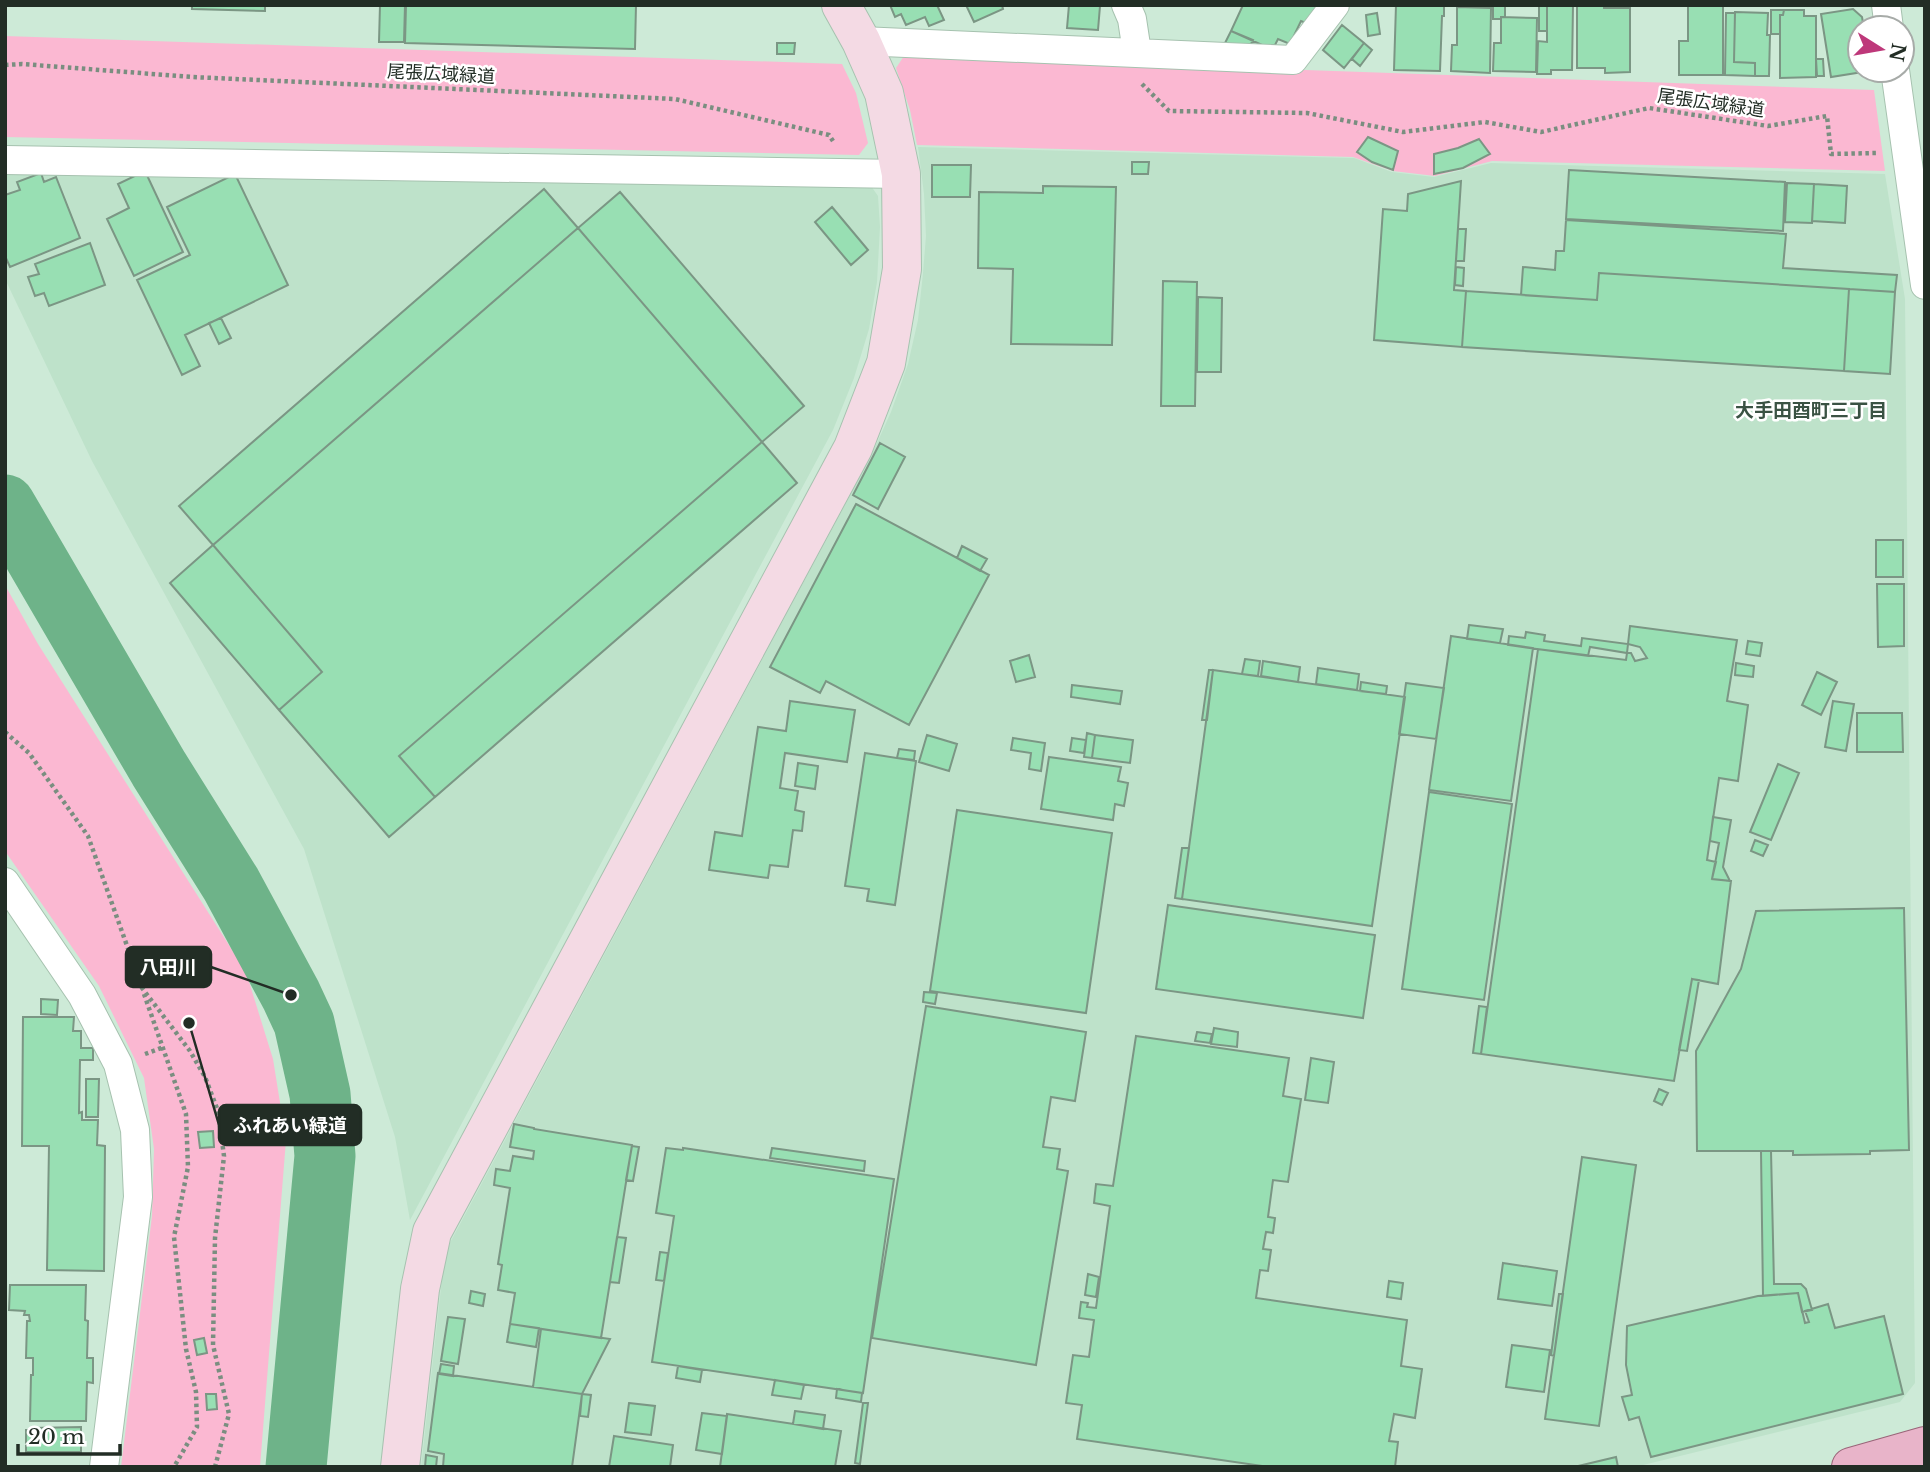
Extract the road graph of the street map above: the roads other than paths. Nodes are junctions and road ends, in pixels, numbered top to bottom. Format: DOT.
graph roads {
  1 [pos="841,5"];
  2 [pos="1126,5"];
  3 [pos="1335,5"];
  4 [pos="861,41"];
  5 [pos="1137,52"];
  6 [pos="1897,84"];
  7 [pos="5,160"];
  8 [pos="901,174"];
  9 [pos="1925,285"];
  10 [pos="5,882"];
  11 [pos="1925,1446"];
  12 [pos="104,1467"];
  13 [pos="400,1467"];
  14 [pos="1851,1467"];
  1 -- 4 [label="street"];
  2 -- 5 [label="street"];
  3 -- 5 [label="street"];
  4 -- 5 [label="street"];
  4 -- 8 [label="street"];
  6 -- 9 [label="street"];
  7 -- 8 [label="street"];
  8 -- 13 [label="street"];
  10 -- 12 [label="street"];
  11 -- 14 [label="main road"];
}
